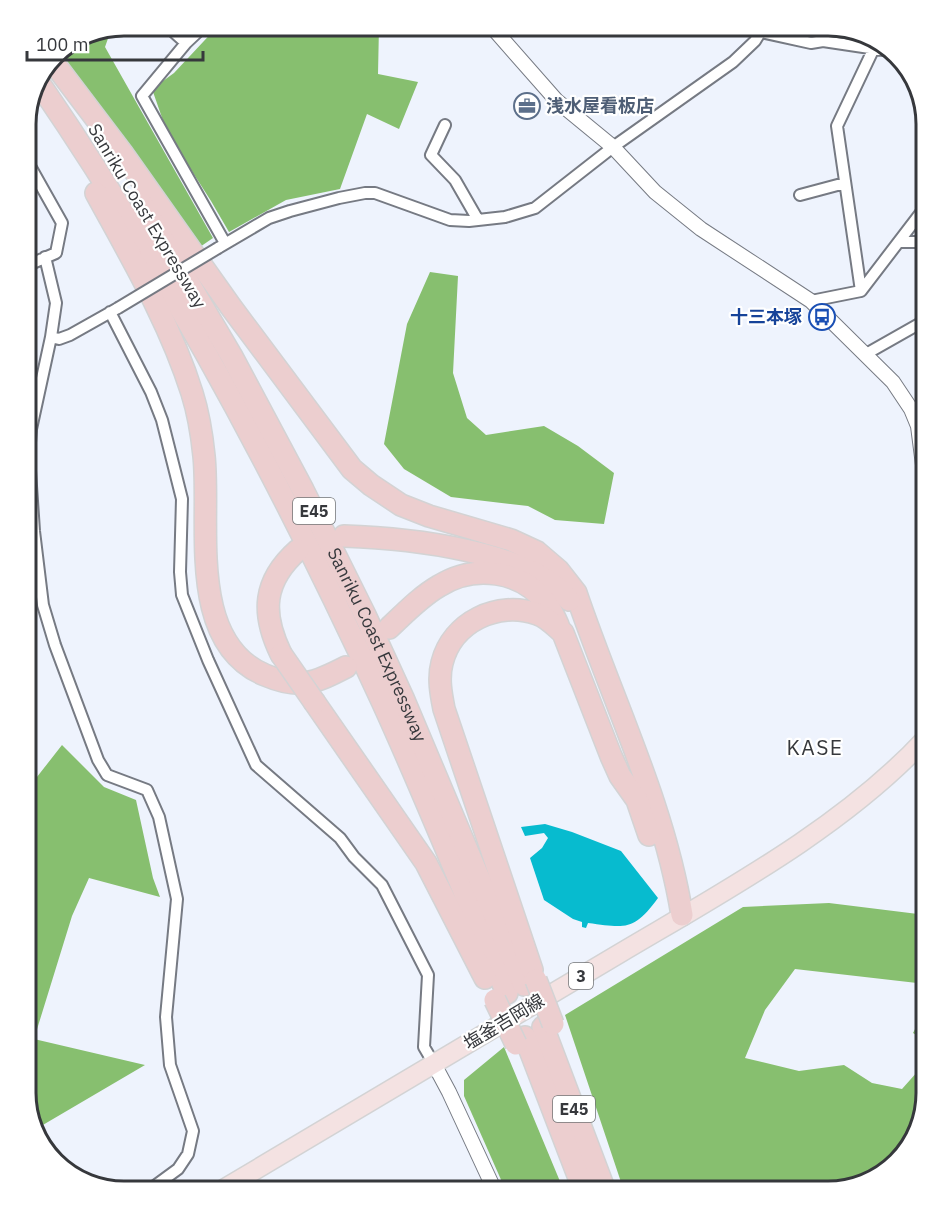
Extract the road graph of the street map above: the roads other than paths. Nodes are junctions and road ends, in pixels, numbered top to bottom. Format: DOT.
graph roads {
  1 [pos="178,36"];
  2 [pos="193,36"];
  3 [pos="500,36"];
  4 [pos="758,36"];
  5 [pos="786,36"];
  6 [pos="186,43"];
  7 [pos="871,48"];
  8 [pos="874,49"];
  9 [pos="56,68"];
  10 [pos="55,69"];
  11 [pos="43,90"];
  12 [pos="40,97"];
  13 [pos="445,125"];
  14 [pos="613,147"];
  15 [pos="36,177"];
  16 [pos="846,183"];
  17 [pos="800,195"];
  18 [pos="478,220"];
  19 [pos="916,220"];
  20 [pos="899,242"];
  21 [pos="916,242"];
  22 [pos="221,245"];
  23 [pos="45,257"];
  24 [pos="36,261"];
  25 [pos="861,291"];
  26 [pos="811,301"];
  27 [pos="114,310"];
  28 [pos="916,326"];
  29 [pos="51,337"];
  30 [pos="866,354"];
  31 [pos="36,406"];
  32 [pos="916,418"];
  33 [pos="344,536"];
  34 [pos="298,550"];
  35 [pos="36,551"];
  36 [pos="39,578"];
  37 [pos="36,579"];
  38 [pos="586,623"];
  39 [pos="389,628"];
  40 [pos="563,633"];
  41 [pos="346,666"];
  42 [pos="916,748"];
  43 [pos="682,915"];
  44 [pos="516,990"];
  45 [pos="534,1033"];
  46 [pos="434,1064"];
  47 [pos="586,1178"];
  48 [pos="161,1181"];
  49 [pos="237,1181"];
  50 [pos="490,1181"];
  1 -- 6 [label="street"];
  2 -- 6 [label="street"];
  3 -- 14 [label="street"];
  4 -- 14 [label="street"];
  5 -- 7 [label="street"];
  6 -- 22 [label="street"];
  8 -- 16 [label="street"];
  9 -- 38 [label="highway"];
  10 -- 44 [label="highway, Sanriku Coast Expressway / E45"];
  11 -- 44 [label="highway, Sanriku Coast Expressway / E45"];
  12 -- 41 [label="highway"];
  13 -- 18 [label="street"];
  14 -- 18 [label="street"];
  14 -- 26 [label="street"];
  15 -- 23 [label="street"];
  16 -- 17 [label="street"];
  16 -- 25 [label="street"];
  18 -- 22 [label="street"];
  19 -- 20 [label="street"];
  20 -- 21 [label="street"];
  20 -- 25 [label="street"];
  22 -- 27 [label="street, bridge"];
  23 -- 24 [label="street"];
  23 -- 29 [label="street"];
  25 -- 26 [label="street"];
  26 -- 30 [label="street"];
  27 -- 29 [label="street"];
  27 -- 46 [label="street"];
  28 -- 30 [label="street"];
  29 -- 31 [label="street"];
  30 -- 32 [label="street"];
  33 -- 38 [label="highway"];
  34 -- 44 [label="highway, bridge"];
  35 -- 36 [label="street"];
  36 -- 37 [label="street"];
  36 -- 48 [label="street"];
  38 -- 43 [label="highway"];
  39 -- 40 [label="highway"];
  40 -- 43 [label="highway"];
  40 -- 44 [label="highway"];
  42 -- 43 [label="main road, 塩釜吉岡線 / 3"];
  43 -- 46 [label="main road, 塩釜吉岡線 / 3"];
  44 -- 45 [label="highway, bridge"];
  44 -- 45 [label="highway, bridge"];
  45 -- 47 [label="highway"];
  45 -- 47 [label="highway"];
  46 -- 49 [label="main road, 塩釜吉岡線 / 3"];
  46 -- 50 [label="street"];
}
